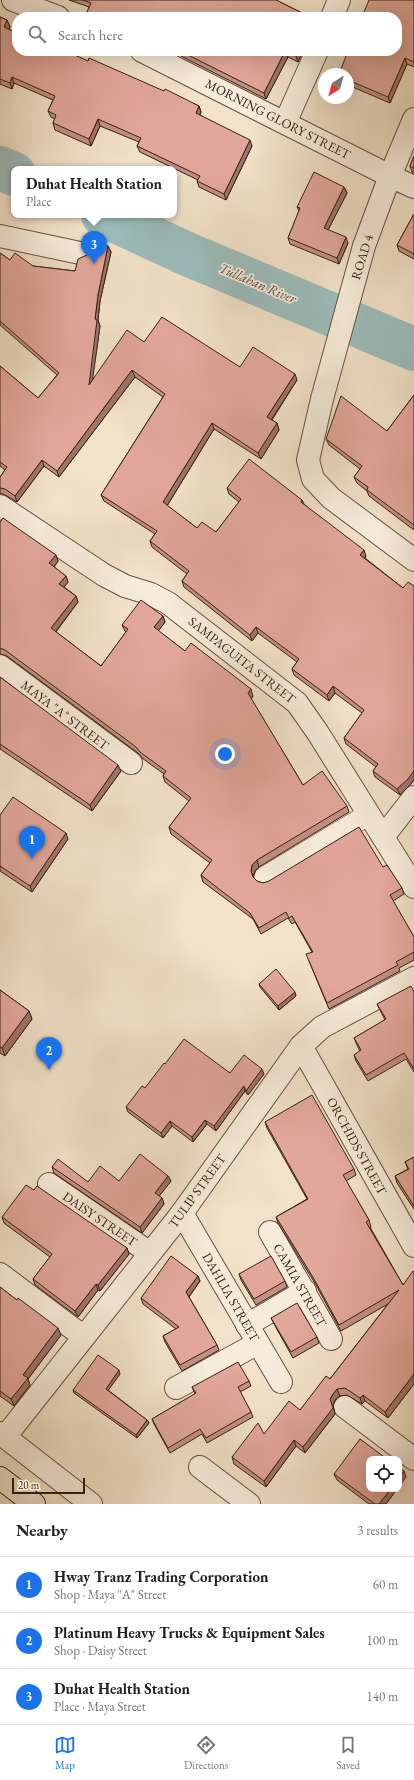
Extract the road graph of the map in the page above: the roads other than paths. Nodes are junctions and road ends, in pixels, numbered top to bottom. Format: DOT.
graph roads {
  1 [pos="13,0"];
  2 [pos="339,0"];
  3 [pos="45,12"];
  4 [pos="334,12"];
  5 [pos="152,56"];
  6 [pos="315,56"];
  7 [pos="414,119"];
  8 [pos="285,123"];
  9 [pos="390,176"];
  10 [pos="414,187"];
  11 [pos="0,236"];
  12 [pos="80,253"];
  13 [pos="0,506"];
  14 [pos="414,560"];
  15 [pos="0,666"];
  16 [pos="131,763"];
  17 [pos="414,797"];
  18 [pos="369,814"];
  19 [pos="383,837"];
  20 [pos="265,877"];
  21 [pos="414,887"];
  22 [pos="414,978"];
  23 [pos="301,1046"];
  24 [pos="49,1184"];
  25 [pos="182,1213"];
  26 [pos="270,1232"];
  27 [pos="414,1246"];
  28 [pos="150,1253"];
  29 [pos="0,1274"];
  30 [pos="305,1291"];
  31 [pos="247,1325"];
  32 [pos="84,1337"];
  33 [pos="331,1339"];
  34 [pos="258,1343"];
  35 [pos="281,1382"];
  36 [pos="176,1388"];
  37 [pos="345,1407"];
  38 [pos="3,1435"];
  39 [pos="414,1459"];
  40 [pos="200,1467"];
  41 [pos="0,1478"];
  42 [pos="34,1504"];
  43 [pos="91,1504"];
  44 [pos="249,1504"];
  1 -- 3 [label="street"];
  2 -- 4 [label="street"];
  5 -- 8 [label="street, MORNING GLORY STREET"];
  6 -- 8 [label="street"];
  7 -- 9 [label="street, ROAD 4"];
  8 -- 9 [label="street, MORNING GLORY STREET"];
  9 -- 10 [label="street, MORNING GLORY STREET"];
  9 -- 14 [label="street, ROAD 4"];
  11 -- 12 [label="street"];
  13 -- 18 [label="street, SAMPAGUITA STREET"];
  15 -- 16 [label="street, MAYA \"A\" STREET"];
  17 -- 19 [label="street"];
  18 -- 19 [label="street, SAMPAGUITA STREET"];
  18 -- 20 [label="street"];
  19 -- 21 [label="street, SAMPAGUITA STREET"];
  22 -- 23 [label="street, TULIP STREET"];
  23 -- 25 [label="street, TULIP STREET"];
  23 -- 27 [label="street, ORCHIDS STREET"];
  24 -- 28 [label="street, DAISY STREET"];
  25 -- 28 [label="street, TULIP STREET"];
  25 -- 31 [label="street, DAHLIA STREET"];
  26 -- 30 [label="street, CAMIA STREET"];
  28 -- 32 [label="street, TULIP STREET"];
  29 -- 32 [label="street"];
  30 -- 31 [label="street"];
  30 -- 33 [label="street, CAMIA STREET"];
  31 -- 34 [label="street, DAHLIA STREET"];
  32 -- 38 [label="street, TULIP STREET"];
  34 -- 35 [label="street, DAHLIA STREET"];
  34 -- 36 [label="street"];
  37 -- 39 [label="street"];
  38 -- 43 [label="street"];
  40 -- 44 [label="street"];
  41 -- 42 [label="highway"];
}
